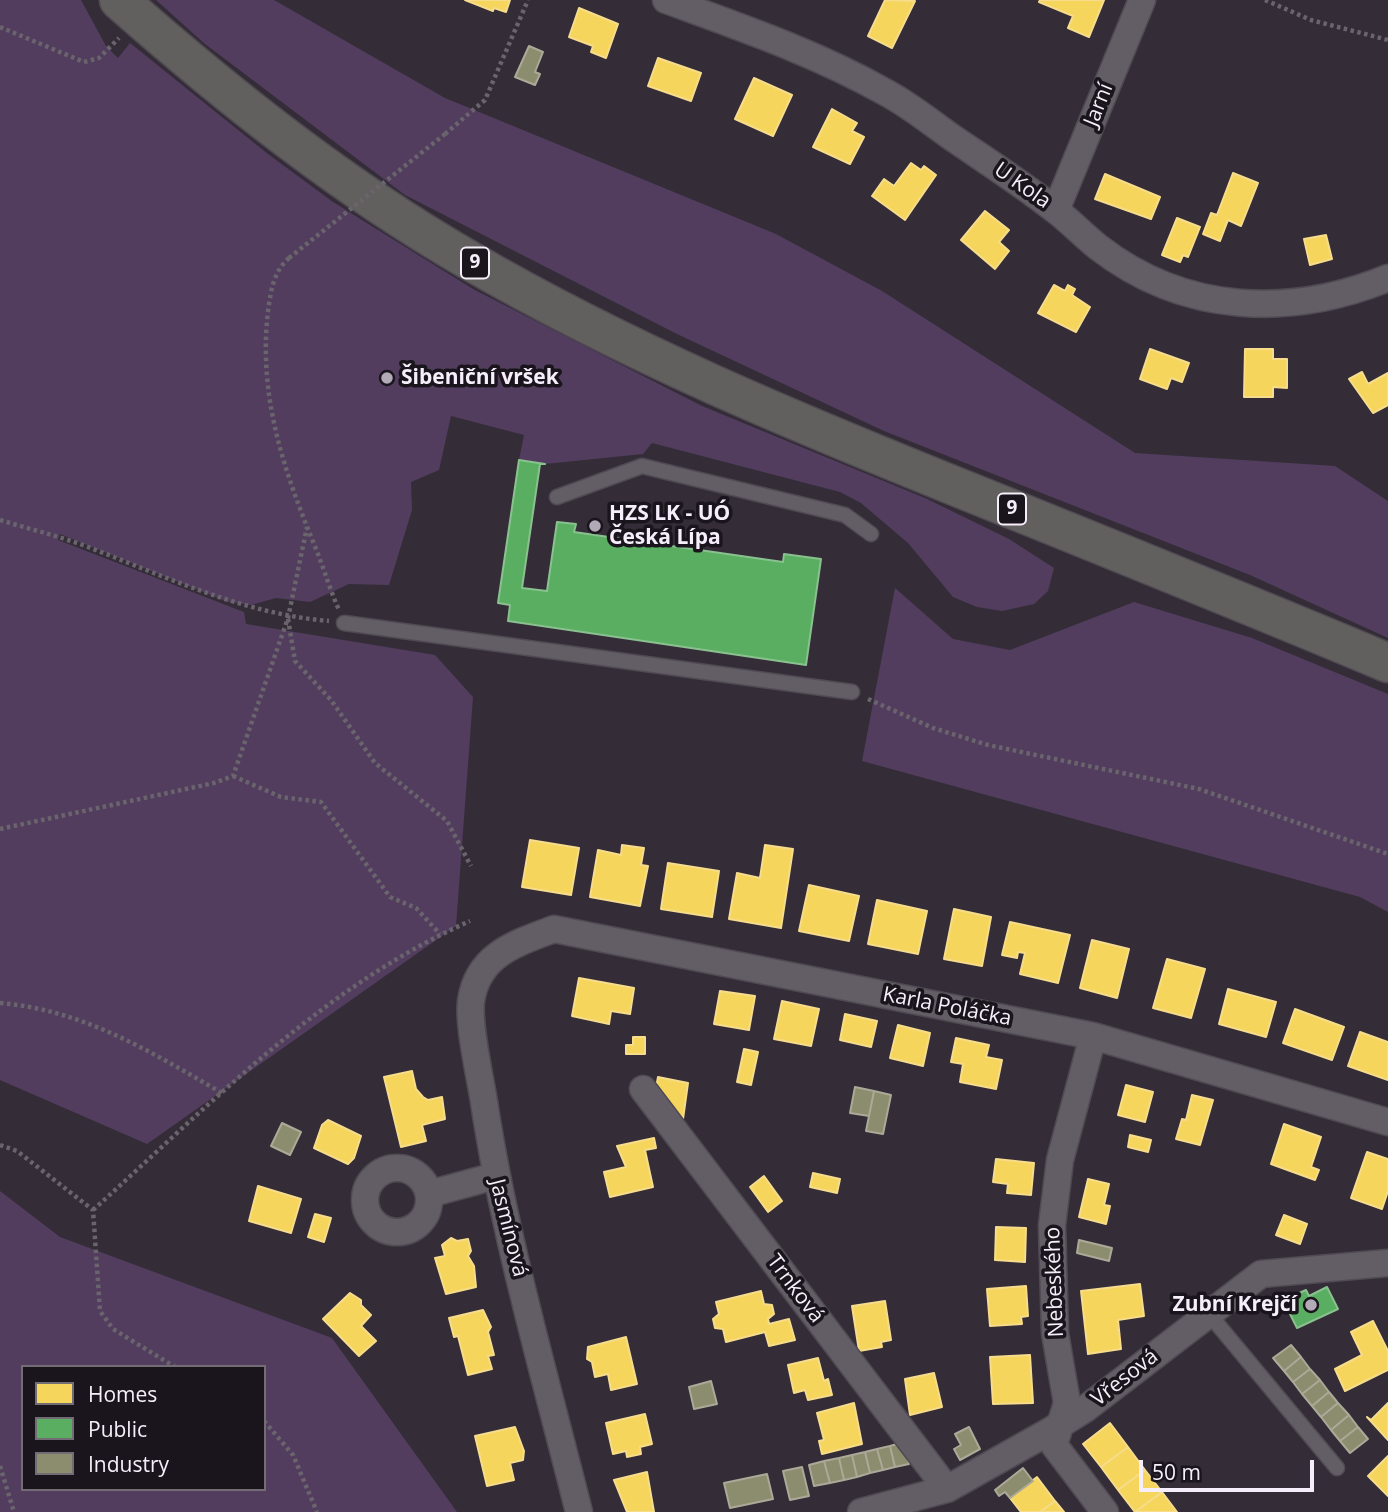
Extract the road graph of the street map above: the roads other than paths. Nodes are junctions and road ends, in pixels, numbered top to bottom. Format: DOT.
graph roads {
  1 [pos="666,0"];
  2 [pos="1142,0"];
  3 [pos="128,8"];
  4 [pos="1056,210"];
  5 [pos="1388,278"];
  6 [pos="556,497"];
  7 [pos="871,534"];
  8 [pos="344,622"];
  9 [pos="1388,663"];
  10 [pos="852,692"];
  11 [pos="503,949"];
  12 [pos="1093,1036"];
  13 [pos="643,1089"];
  14 [pos="1388,1122"];
  15 [pos="495,1176"];
  16 [pos="429,1194"];
  17 [pos="1388,1263"];
  18 [pos="1209,1314"];
  19 [pos="1062,1423"];
  20 [pos="1338,1468"];
  21 [pos="947,1489"];
  22 [pos="579,1512"];
  23 [pos="861,1512"];
  24 [pos="1105,1512"];
  1 -- 4 [label="street, U Kola"];
  2 -- 4 [label="street, Jarní"];
  3 -- 9 [label="main road, 9"];
  4 -- 5 [label="street, U Kola"];
  6 -- 7 [label="lane"];
  8 -- 10 [label="lane"];
  11 -- 12 [label="street, Karla Poláčka"];
  11 -- 15 [label="street, Jasmínová"];
  12 -- 14 [label="street, Karla Poláčka"];
  12 -- 19 [label="street, Nebeského"];
  13 -- 21 [label="street, Trnková"];
  15 -- 16 [label="street"];
  15 -- 22 [label="street, Jasmínová"];
  17 -- 18 [label="street, Vřesová"];
  18 -- 19 [label="street, Vřesová"];
  18 -- 20 [label="lane"];
  19 -- 21 [label="street, Vřesová"];
  19 -- 24 [label="street, Nebeského"];
  21 -- 23 [label="street, Vřesová"];
}
